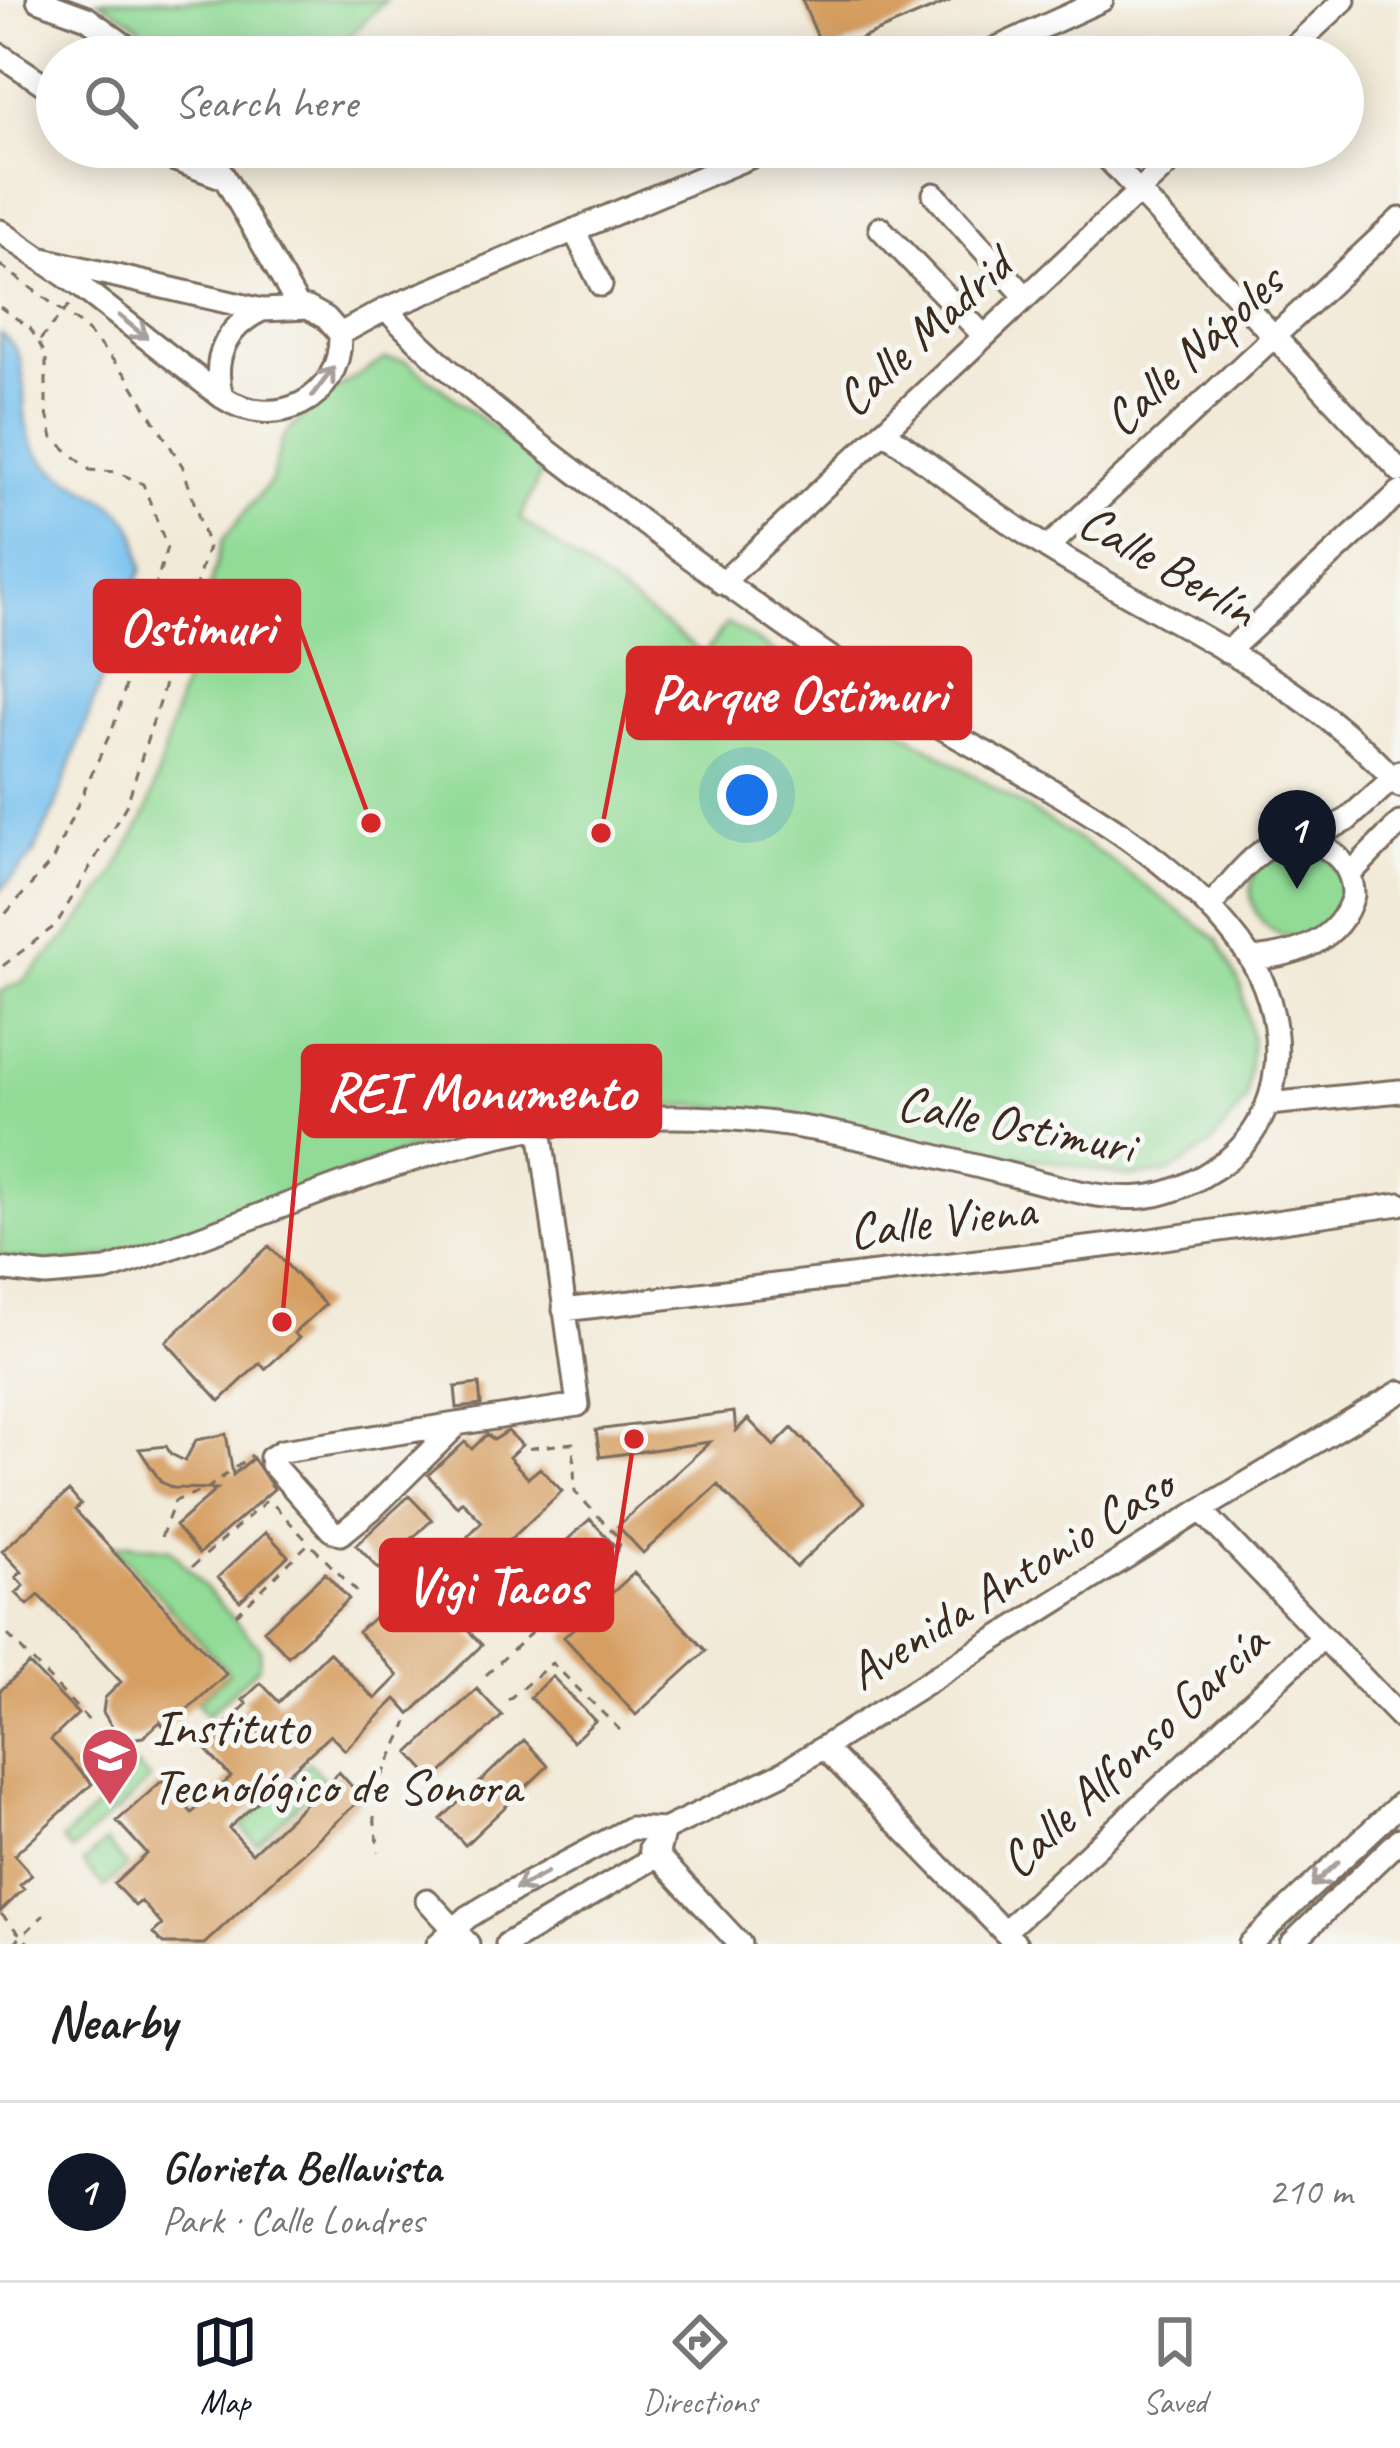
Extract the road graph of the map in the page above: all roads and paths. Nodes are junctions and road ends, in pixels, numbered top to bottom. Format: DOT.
graph roads {
  1 [pos="38,0"];
  2 [pos="1102,0"];
  3 [pos="1344,0"];
  4 [pos="112,36"];
  5 [pos="1036,36"];
  6 [pos="1305,36"];
  7 [pos="0,55"];
  8 [pos="36,79"];
  9 [pos="197,168"];
  10 [pos="218,168"];
  11 [pos="723,168"];
  12 [pos="1117,168"];
  13 [pos="1163,168"];
  14 [pos="224,178"];
  15 [pos="1138,191"];
  16 [pos="934,194"];
  17 [pos="1400,219"];
  18 [pos="880,228"];
  19 [pos="574,230"];
  20 [pos="0,231"];
  21 [pos="43,259"];
  22 [pos="0,266"];
  23 [pos="602,285"];
  24 [pos="84,289"];
  25 [pos="1026,297"];
  26 [pos="298,306"];
  27 [pos="0,307"];
  28 [pos="386,309"];
  29 [pos="262,310"];
  30 [pos="64,312"];
  31 [pos="340,334"];
  32 [pos="1274,335"];
  33 [pos="984,336"];
  34 [pos="38,342"];
  35 [pos="222,397"];
  36 [pos="883,431"];
  37 [pos="1400,471"];
  38 [pos="1400,492"];
  39 [pos="1047,548"];
  40 [pos="722,583"];
  41 [pos="1227,652"];
  42 [pos="1398,779"];
  43 [pos="1400,823"];
  44 [pos="1309,839"];
  45 [pos="1350,874"];
  46 [pos="1210,907"];
  47 [pos="0,920"];
  48 [pos="1252,959"];
  49 [pos="0,968"];
  50 [pos="1400,1091"];
  51 [pos="1269,1104"];
  52 [pos="540,1128"];
  53 [pos="1141,1197"];
  54 [pos="1400,1204"];
  55 [pos="1137,1242"];
  56 [pos="0,1269"];
  57 [pos="565,1310"];
  58 [pos="1400,1392"];
  59 [pos="458,1424"];
  60 [pos="524,1449"];
  61 [pos="271,1458"];
  62 [pos="1202,1510"];
  63 [pos="161,1538"];
  64 [pos="309,1543"];
  65 [pos="192,1567"];
  66 [pos="359,1595"];
  67 [pos="236,1615"];
  68 [pos="8,1635"];
  69 [pos="1323,1637"];
  70 [pos="486,1676"];
  71 [pos="508,1700"];
  72 [pos="1400,1717"];
  73 [pos="408,1722"];
  74 [pos="92,1725"];
  75 [pos="620,1730"];
  76 [pos="824,1748"];
  77 [pos="374,1793"];
  78 [pos="1400,1804"];
  79 [pos="374,1816"];
  80 [pos="631,1828"];
  81 [pos="664,1830"];
  82 [pos="1400,1839"];
  83 [pos="379,1852"];
  84 [pos="657,1856"];
  85 [pos="427,1900"];
  86 [pos="1,1914"];
  87 [pos="44,1915"];
  88 [pos="21,1936"];
  89 [pos="1010,1938"];
  90 [pos="454,1939"];
  91 [pos="13,1944"];
  92 [pos="29,1944"];
  93 [pos="507,1944"];
  94 [pos="740,1944"];
  95 [pos="1250,1944"];
  96 [pos="1291,1944"];
  1 -- 4 [label="street"];
  2 -- 5 [label="street"];
  3 -- 6 [label="street"];
  7 -- 8 [label="street"];
  9 -- 14 [label="street"];
  10 -- 14 [label="street"];
  11 -- 19 [label="street"];
  12 -- 15 [label="street"];
  13 -- 15 [label="street, Calle Madrid"];
  14 -- 26 [label="street"];
  15 -- 25 [label="street, Calle Madrid"];
  15 -- 32 [label="street"];
  16 -- 25 [label="street"];
  17 -- 32 [label="street, Calle Nápoles"];
  18 -- 33 [label="street"];
  19 -- 23 [label="street"];
  19 -- 28 [label="street"];
  20 -- 21 [label="street"];
  21 -- 24 [label="street"];
  21 -- 29 [label="street"];
  22 -- 30 [label="path"];
  24 -- 30 [label="path"];
  24 -- 35 [label="street, one-way"];
  25 -- 33 [label="street, Calle Madrid"];
  26 -- 29 [label="street"];
  26 -- 31 [label="street"];
  27 -- 34 [label="path"];
  28 -- 31 [label="street"];
  28 -- 40 [label="street, Calle Ostimuri"];
  29 -- 35 [label="street"];
  30 -- 34 [label="path"];
  30 -- 49 [label="path"];
  35 -- 31 [label="street, one-way"];
  32 -- 37 [label="street"];
  32 -- 39 [label="street, Calle Nápoles"];
  33 -- 36 [label="street, Calle Madrid"];
  34 -- 47 [label="path"];
  36 -- 39 [label="street, Calle Berlín"];
  36 -- 40 [label="street, Calle Madrid"];
  38 -- 41 [label="street"];
  39 -- 41 [label="street, Calle Berlín"];
  40 -- 46 [label="street, Calle Ostimuri"];
  41 -- 42 [label="street, Calle Berlín"];
  42 -- 44 [label="street"];
  43 -- 45 [label="street"];
  44 -- 45 [label="street"];
  44 -- 46 [label="street"];
  45 -- 48 [label="street"];
  46 -- 48 [label="street, Calle Ostimuri"];
  48 -- 51 [label="street, Calle Ostimuri"];
  50 -- 51 [label="street"];
  51 -- 53 [label="street, Calle Ostimuri"];
  52 -- 53 [label="street, Calle Ostimuri"];
  52 -- 56 [label="street, Calle Ostimuri"];
  52 -- 57 [label="street"];
  53 -- 55 [label="street"];
  54 -- 55 [label="street, Calle Viena"];
  55 -- 57 [label="street, Calle Viena"];
  57 -- 59 [label="street"];
  58 -- 62 [label="street, Avenida Antonio Caso"];
  59 -- 61 [label="street"];
  59 -- 61 [label="street"];
  60 -- 70 [label="path"];
  61 -- 63 [label="path"];
  62 -- 69 [label="street"];
  62 -- 76 [label="street, Avenida Antonio Caso"];
  64 -- 65 [label="path"];
  64 -- 66 [label="path"];
  64 -- 67 [label="path"];
  68 -- 74 [label="path"];
  69 -- 72 [label="street"];
  69 -- 89 [label="street, Calle Alfonso García"];
  71 -- 75 [label="path"];
  73 -- 77 [label="path"];
  76 -- 81 [label="street, Avenida Antonio Caso"];
  76 -- 89 [label="street"];
  78 -- 95 [label="street, one-way"];
  79 -- 83 [label="path"];
  80 -- 81 [label="street, Avenida Antonio Caso"];
  80 -- 84 [label="street"];
  80 -- 90 [label="street, one-way"];
  81 -- 84 [label="street"];
  82 -- 96 [label="street"];
  84 -- 93 [label="street"];
  84 -- 94 [label="street"];
  85 -- 90 [label="street"];
  86 -- 88 [label="path"];
  87 -- 88 [label="path"];
  88 -- 91 [label="path"];
  88 -- 92 [label="path"];
}
